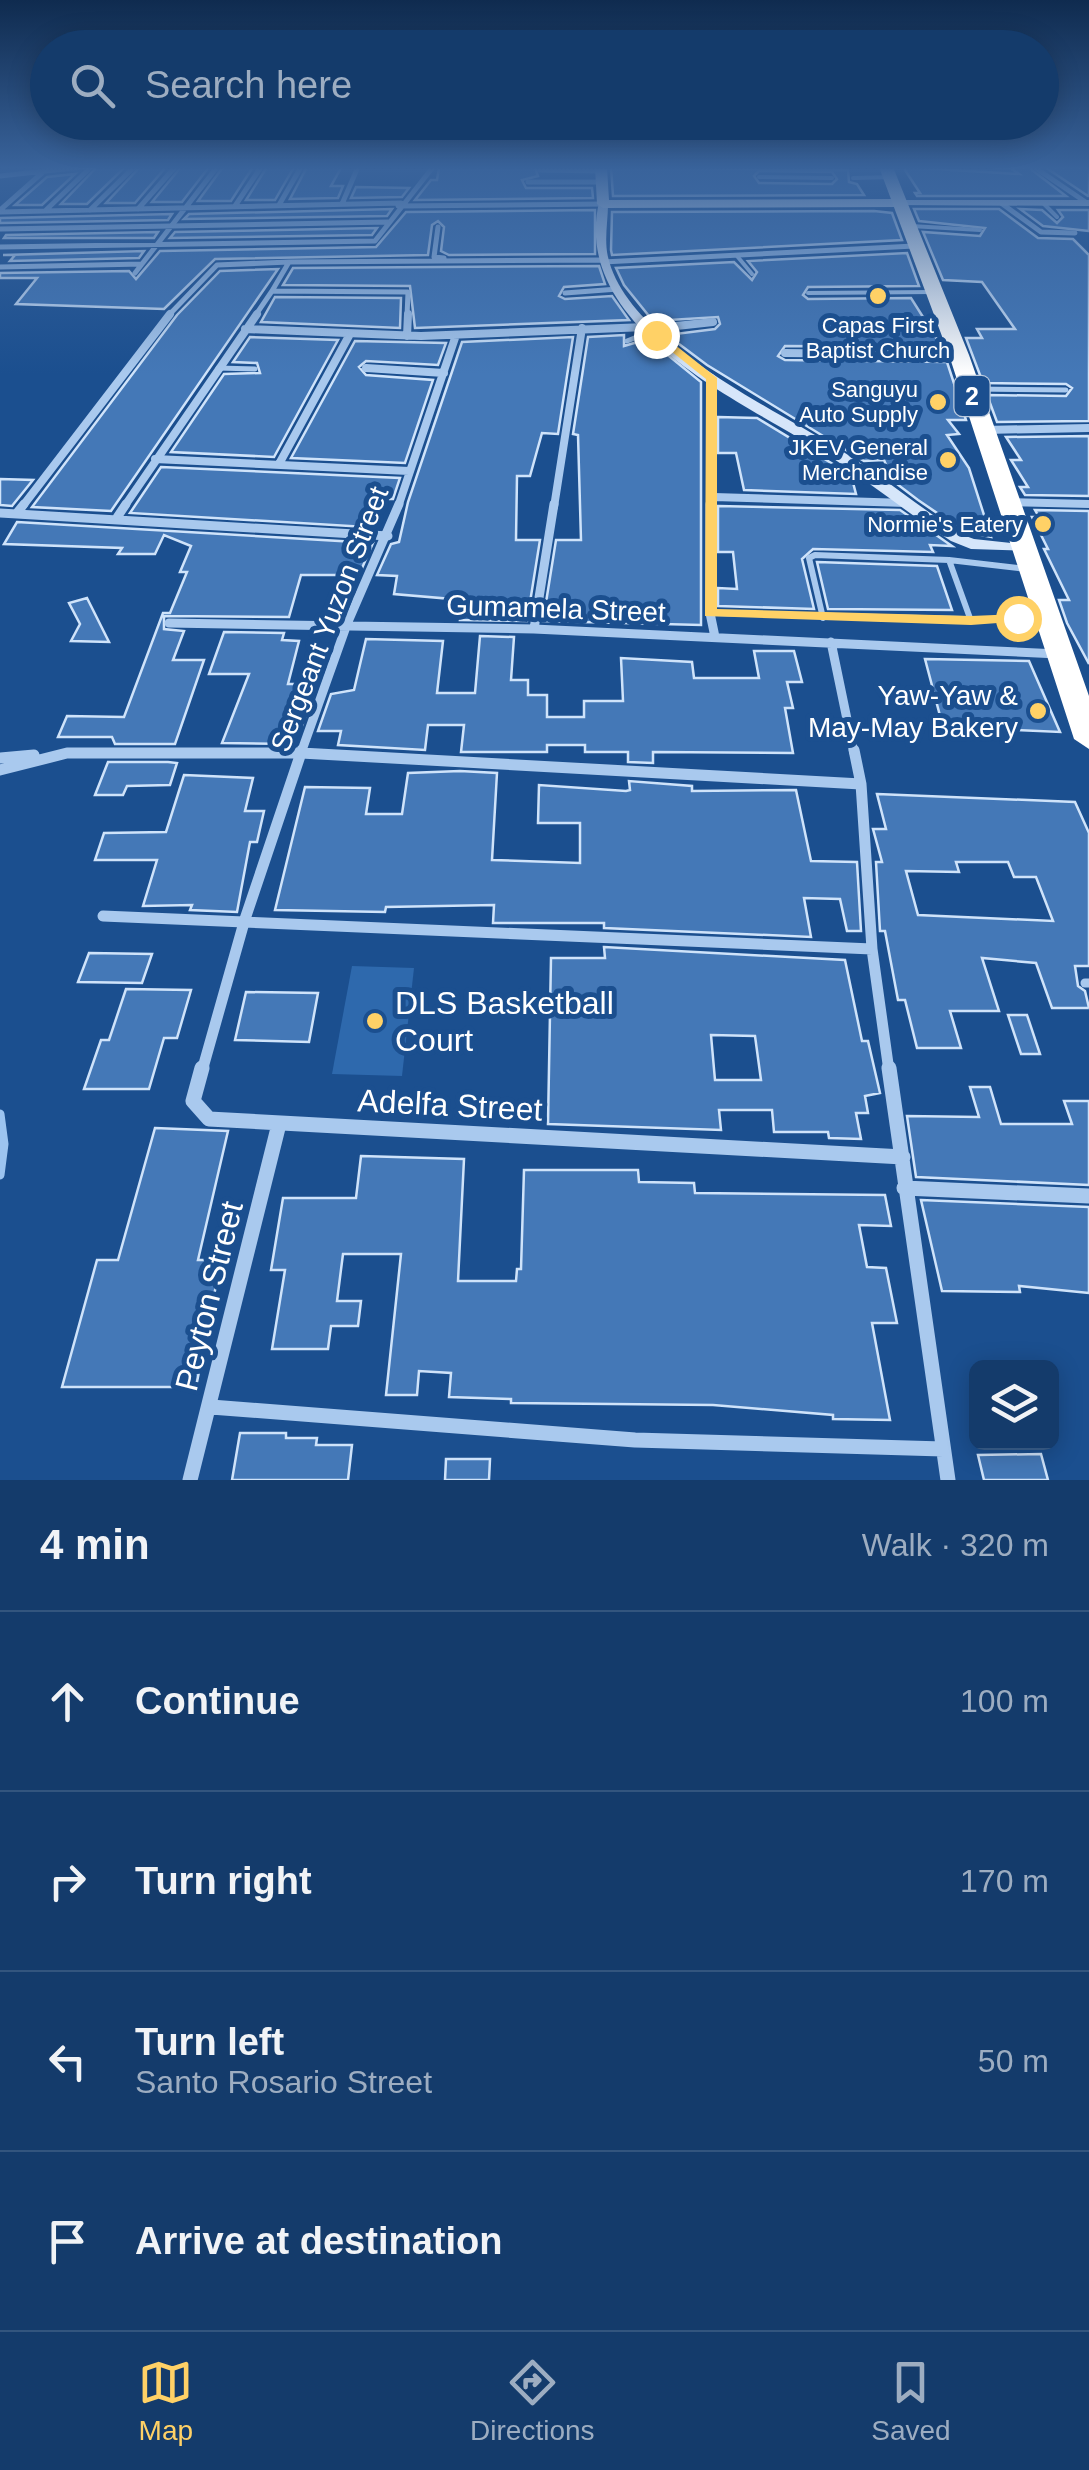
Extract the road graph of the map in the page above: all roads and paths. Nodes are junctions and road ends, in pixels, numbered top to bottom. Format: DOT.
graph roads {
  1 [pos="162,236"];
  2 [pos="378,236"];
  3 [pos="437,236"];
  4 [pos="603,236"];
  5 [pos="910,236"];
  6 [pos="155,244"];
  7 [pos="0,247"];
  8 [pos="737,256"];
  9 [pos="459,261"];
  10 [pos="603,261"];
  11 [pos="289,262"];
  12 [pos="142,264"];
  13 [pos="0,266"];
  14 [pos="136,273"];
  15 [pos="752,274"];
  16 [pos="272,290"];
  17 [pos="618,290"];
  18 [pos="934,292"];
  19 [pos="565,293"];
  20 [pos="808,294"];
  21 [pos="713,322"];
  22 [pos="582,328"];
  23 [pos="245,329"];
  24 [pos="649,329"];
  25 [pos="350,334"];
  26 [pos="456,335"];
  27 [pos="407,336"];
  28 [pos="626,341"];
  29 [pos="784,353"];
  30 [pos="959,355"];
  31 [pos="218,368"];
  32 [pos="366,368"];
  33 [pos="256,369"];
  34 [pos="444,373"];
  35 [pos="712,378"];
  36 [pos="970,388"];
  37 [pos="1066,390"];
  38 [pos="1089,428"];
  39 [pos="984,430"];
  40 [pos="154,459"];
  41 [pos="279,464"];
  42 [pos="409,471"];
  43 [pos="714,497"];
  44 [pos="1006,502"];
  45 [pos="908,503"];
  46 [pos="1089,504"];
  47 [pos="0,513"];
  48 [pos="16,514"];
  49 [pos="116,519"];
  50 [pos="388,536"];
  51 [pos="1029,559"];
  52 [pos="949,560"];
  53 [pos="710,613"];
  54 [pos="822,618"];
  55 [pos="971,621"];
  56 [pos="169,622"];
  57 [pos="1052,622"];
  58 [pos="347,624"];
  59 [pos="534,629"];
  60 [pos="715,637"];
  61 [pos="831,642"];
  62 [pos="1060,654"];
  63 [pos="1089,739"];
  64 [pos="301,753"];
  65 [pos="50,754"];
  66 [pos="0,758"];
  67 [pos="0,770"];
  68 [pos="861,784"];
  69 [pos="103,916"];
  70 [pos="245,919"];
  71 [pos="872,949"];
  72 [pos="279,1124"];
  73 [pos="903,1157"];
  74 [pos="904,1188"];
  75 [pos="1089,1196"];
  76 [pos="211,1407"];
  77 [pos="944,1449"];
  78 [pos="190,1480"];
  79 [pos="948,1480"];
  1 -- 6 [label="street"];
  2 -- 6 [label="street"];
  3 -- 9 [label="street"];
  4 -- 10 [label="street"];
  5 -- 8 [label="street"];
  5 -- 18 [label="highway, 2"];
  6 -- 7 [label="street"];
  6 -- 12 [label="street"];
  8 -- 10 [label="street"];
  8 -- 15 [label="lane"];
  9 -- 10 [label="street"];
  9 -- 11 [label="street"];
  10 -- 17 [label="street"];
  11 -- 16 [label="street"];
  11 -- 48 [label="street"];
  12 -- 13 [label="street"];
  12 -- 14 [label="street"];
  16 -- 23 [label="street"];
  16 -- 27 [label="street"];
  17 -- 19 [label="street"];
  17 -- 24 [label="street"];
  18 -- 20 [label="lane"];
  18 -- 30 [label="highway, 2"];
  21 -- 24 [label="street"];
  22 -- 24 [label="street"];
  22 -- 26 [label="street"];
  22 -- 59 [label="street"];
  23 -- 25 [label="street"];
  23 -- 31 [label="street"];
  24 -- 28 [label="lane"];
  24 -- 35 [label="street"];
  25 -- 27 [label="street"];
  25 -- 41 [label="street"];
  26 -- 27 [label="street"];
  26 -- 34 [label="street, Sergeant Yuzon Street"];
  29 -- 30 [label="street"];
  30 -- 36 [label="highway, 2"];
  31 -- 33 [label="lane"];
  31 -- 40 [label="street"];
  32 -- 34 [label="street"];
  34 -- 42 [label="street, Sergeant Yuzon Street"];
  35 -- 43 [label="street"];
  35 -- 45 [label="street"];
  36 -- 37 [label="lane"];
  36 -- 39 [label="highway, 2"];
  38 -- 39 [label="street"];
  39 -- 44 [label="highway, 2"];
  40 -- 41 [label="street"];
  40 -- 49 [label="street"];
  41 -- 42 [label="street"];
  42 -- 50 [label="street, Sergeant Yuzon Street"];
  43 -- 45 [label="street"];
  43 -- 53 [label="street"];
  44 -- 46 [label="street"];
  44 -- 51 [label="highway, 2"];
  45 -- 51 [label="street"];
  47 -- 48 [label="street"];
  48 -- 49 [label="street"];
  49 -- 50 [label="street"];
  50 -- 58 [label="street, Sergeant Yuzon Street"];
  51 -- 52 [label="lane"];
  51 -- 57 [label="highway, 2"];
  52 -- 54 [label="lane"];
  52 -- 55 [label="lane"];
  53 -- 54 [label="lane"];
  53 -- 60 [label="street"];
  54 -- 55 [label="lane"];
  55 -- 57 [label="lane"];
  56 -- 58 [label="street, Gumamela Street"];
  57 -- 62 [label="highway, 2"];
  58 -- 59 [label="street, Gumamela Street"];
  58 -- 64 [label="street, Sergeant Yuzon Street"];
  59 -- 60 [label="street, Gumamela Street"];
  60 -- 61 [label="street, Gumamela Street"];
  61 -- 62 [label="street, Gumamela Street"];
  61 -- 68 [label="street"];
  62 -- 63 [label="highway, 2"];
  64 -- 65 [label="street"];
  64 -- 68 [label="street"];
  64 -- 70 [label="street, Sergeant Yuzon Street"];
  65 -- 66 [label="street"];
  65 -- 67 [label="street"];
  68 -- 71 [label="street"];
  69 -- 70 [label="street"];
  70 -- 71 [label="street"];
  70 -- 72 [label="street, Adelfa Street"];
  71 -- 73 [label="street"];
  72 -- 73 [label="street, Adelfa Street"];
  72 -- 76 [label="street, Peyton Street"];
  73 -- 74 [label="street"];
  74 -- 75 [label="street"];
  74 -- 77 [label="street"];
  76 -- 77 [label="street"];
  76 -- 78 [label="street, Peyton Street"];
  77 -- 79 [label="street"];
}
